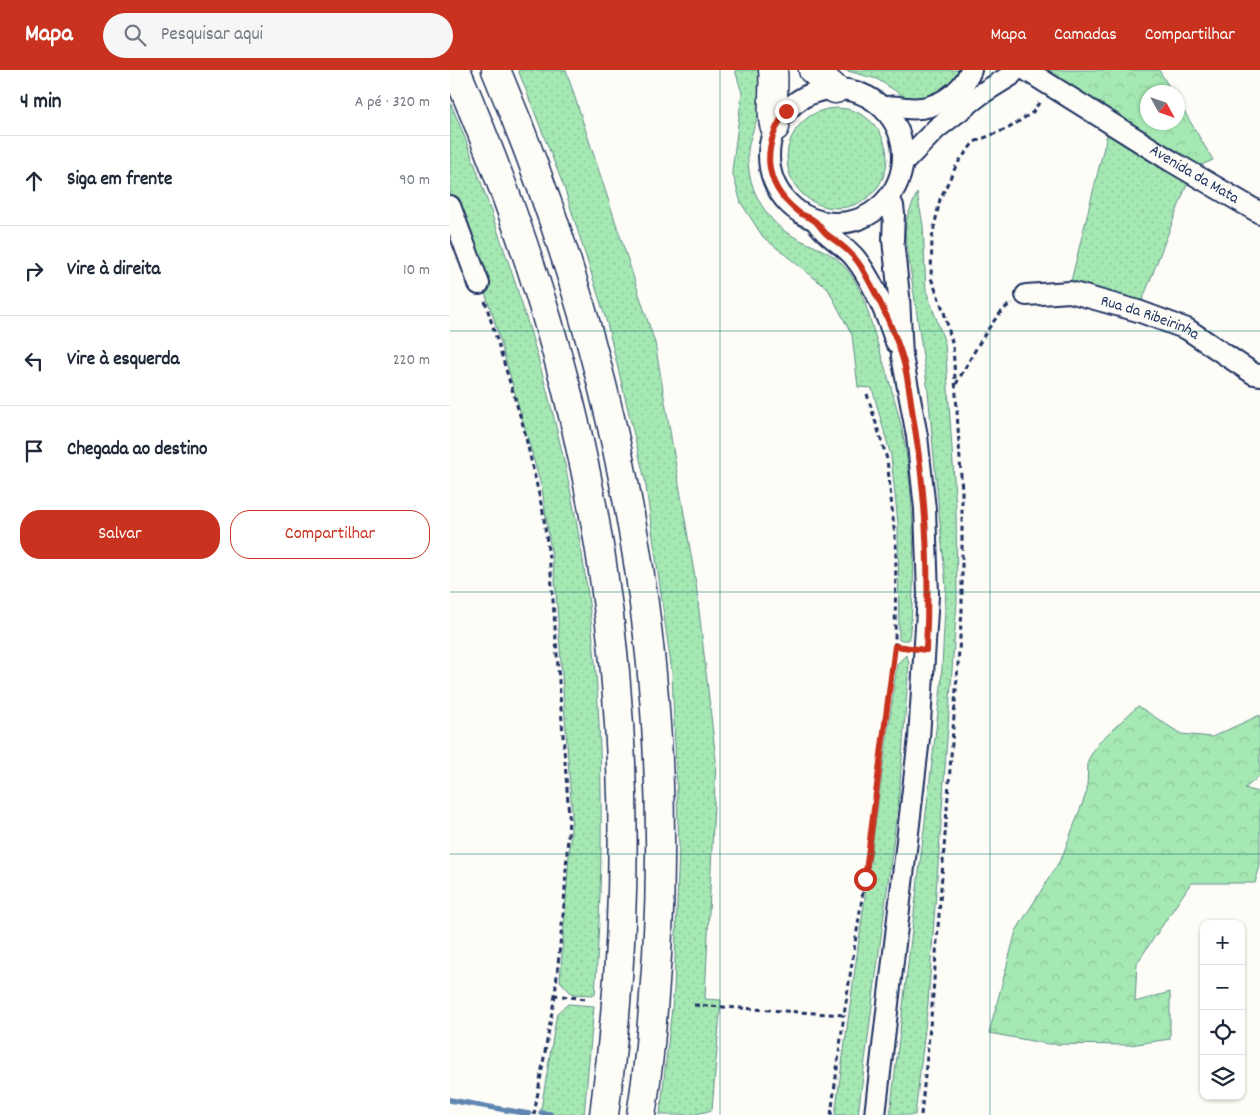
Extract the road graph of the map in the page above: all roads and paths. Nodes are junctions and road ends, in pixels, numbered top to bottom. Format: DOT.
graph roads {
  1 [pos="456,70"];
  2 [pos="496,70"];
  3 [pos="773,70"];
  4 [pos="813,70"];
  5 [pos="971,70"];
  6 [pos="1015,70"];
  7 [pos="1026,70"];
  8 [pos="1051,86"];
  9 [pos="835,89"];
  10 [pos="884,108"];
  11 [pos="775,127"];
  12 [pos="903,163"];
  13 [pos="888,199"];
  14 [pos="450,206"];
  15 [pos="1260,213"];
  16 [pos="816,221"];
  17 [pos="479,284"];
  18 [pos="1026,295"];
  19 [pos="902,356"];
  20 [pos="1260,374"];
  21 [pos="956,384"];
  22 [pos="867,394"];
  23 [pos="895,646"];
  24 [pos="926,650"];
  25 [pos="555,995"];
  26 [pos="585,998"];
  27 [pos="694,1005"];
  28 [pos="844,1015"];
  29 [pos="534,1115"];
  30 [pos="604,1115"];
  31 [pos="641,1115"];
  32 [pos="831,1115"];
  33 [pos="875,1115"];
  34 [pos="921,1115"];
  1 -- 30 [label="highway"];
  2 -- 31 [label="highway"];
  3 -- 11 [label="highway"];
  4 -- 9 [label="highway"];
  5 -- 10 [label="street"];
  6 -- 12 [label="street"];
  7 -- 8 [label="street, Avenida da Mata"];
  8 -- 15 [label="street, Avenida da Mata"];
  8 -- 21 [label="path"];
  9 -- 10 [label="street"];
  9 -- 11 [label="street"];
  10 -- 12 [label="street"];
  11 -- 16 [label="street"];
  12 -- 13 [label="street"];
  13 -- 16 [label="street"];
  13 -- 19 [label="street"];
  14 -- 17 [label="street"];
  16 -- 19 [label="street"];
  17 -- 25 [label="path"];
  18 -- 20 [label="street, Rua da Ribeirinha"];
  18 -- 21 [label="path"];
  19 -- 24 [label="street"];
  21 -- 34 [label="path"];
  22 -- 23 [label="path"];
  23 -- 24 [label="path"];
  23 -- 28 [label="path"];
  24 -- 33 [label="street"];
  25 -- 26 [label="path"];
  25 -- 29 [label="path"];
  27 -- 28 [label="path"];
  28 -- 32 [label="path"];
}
